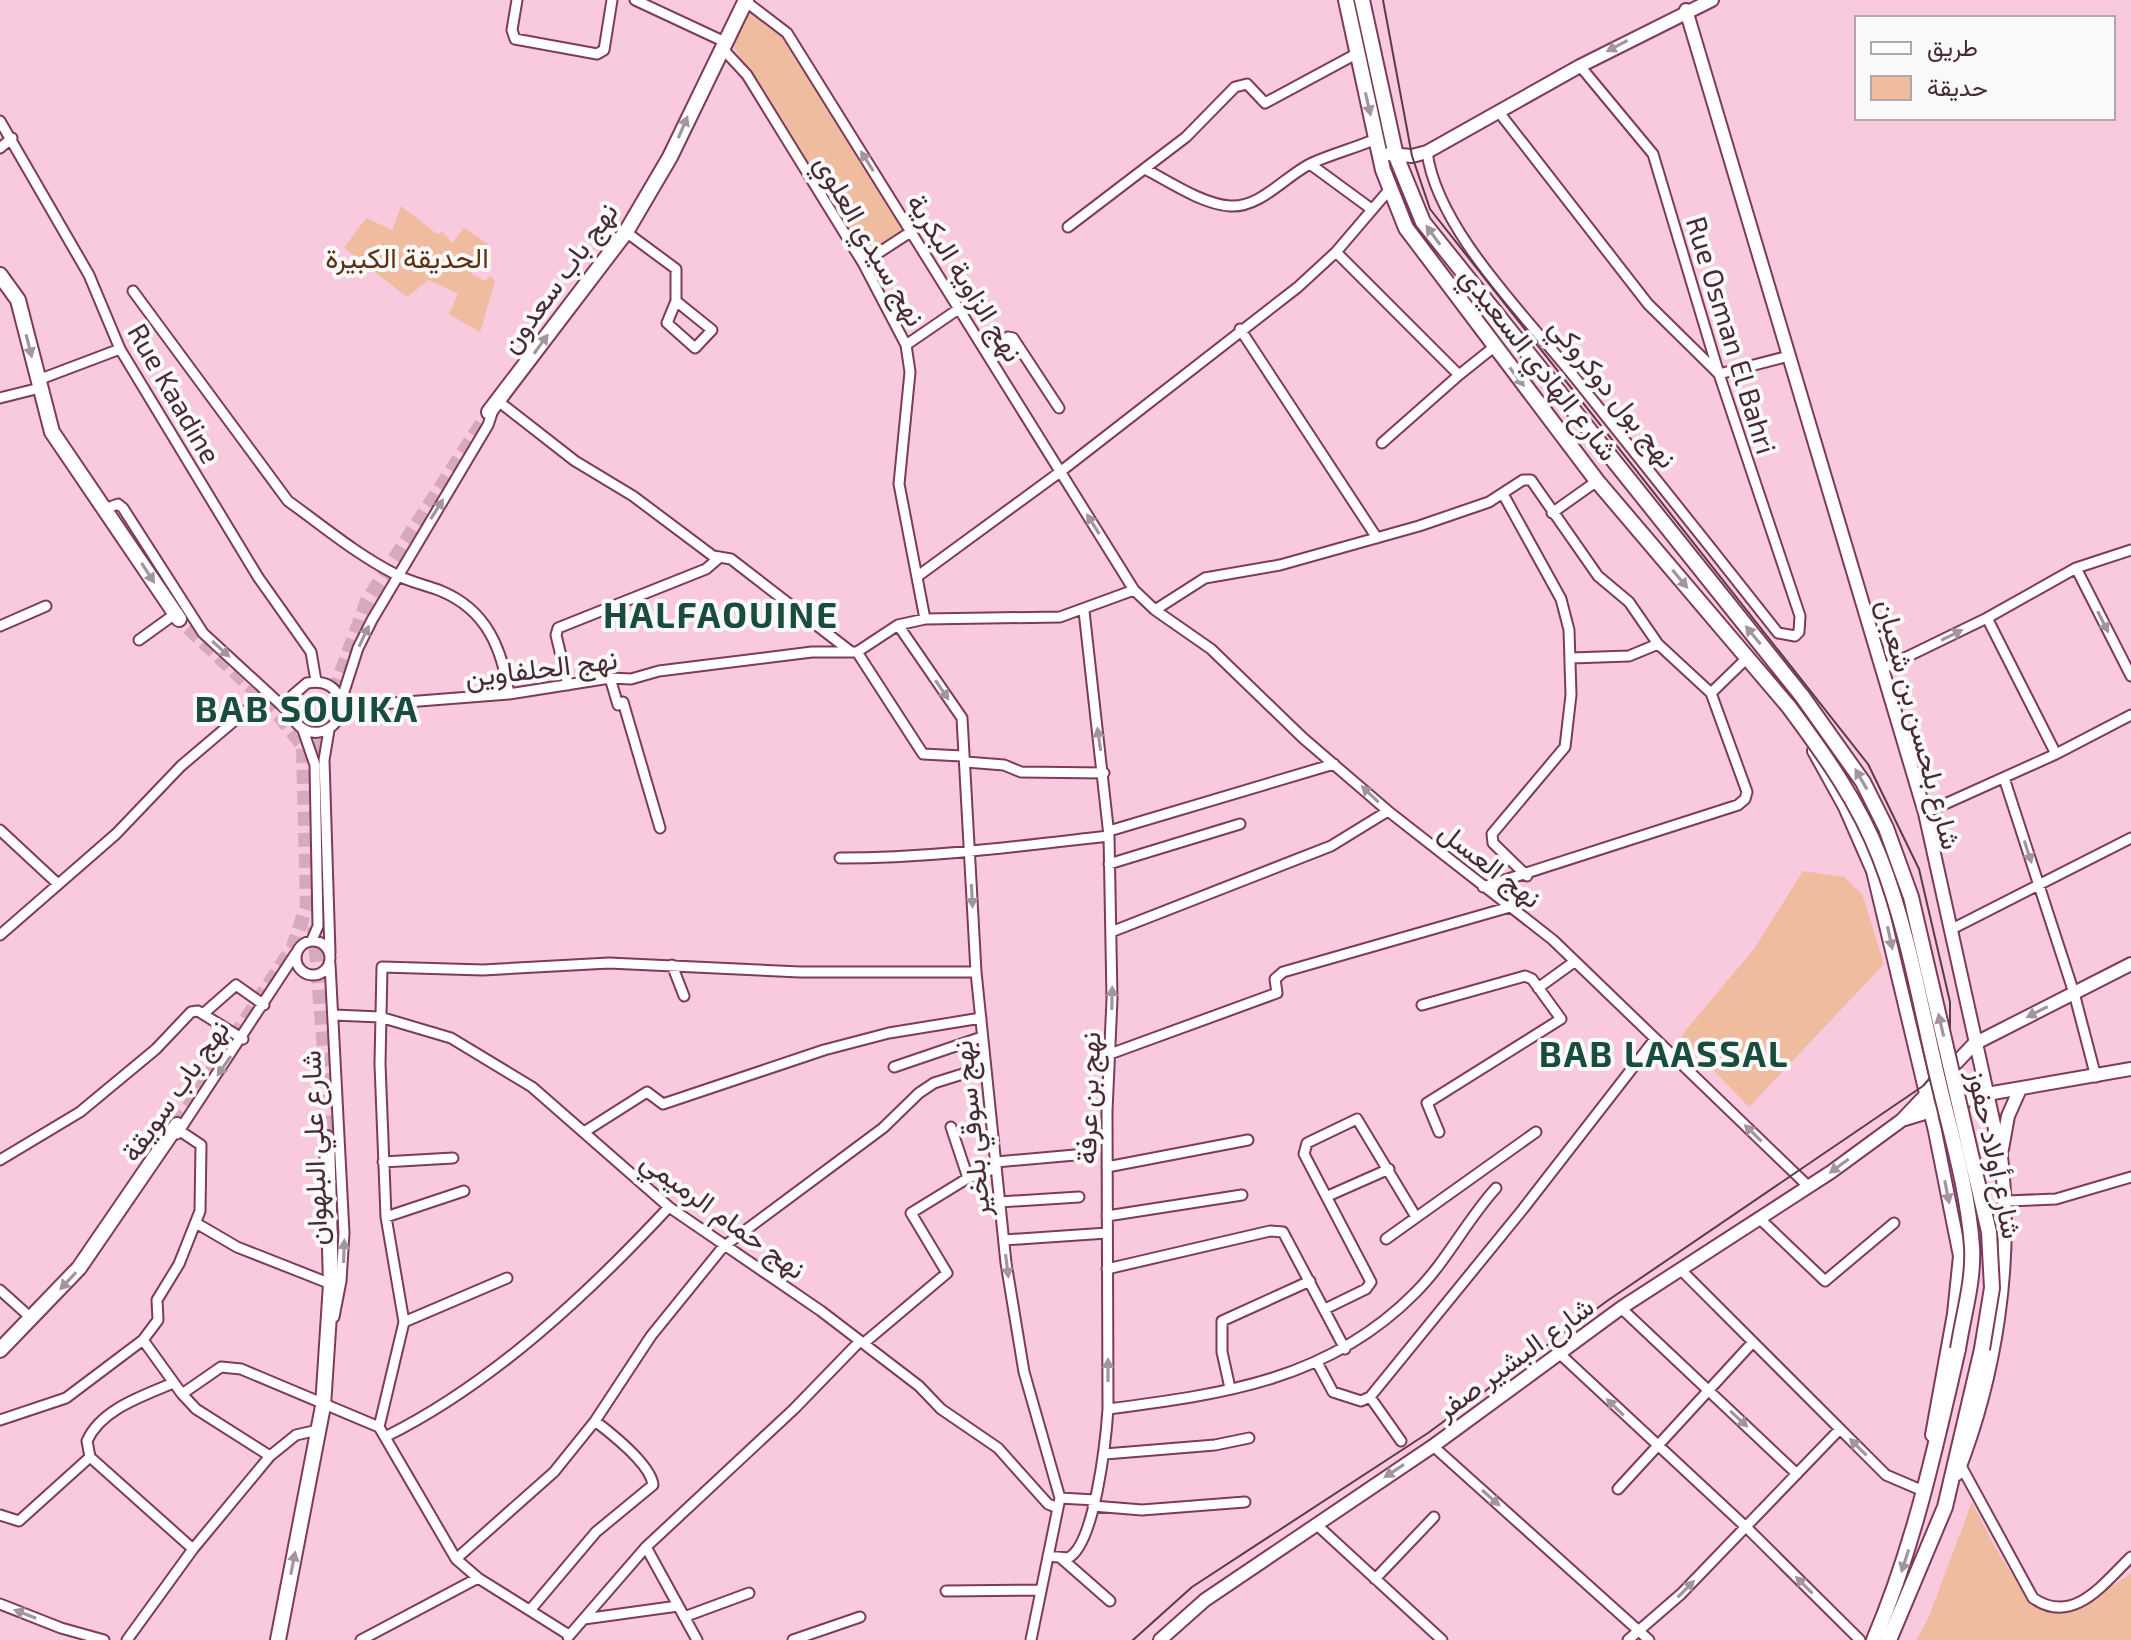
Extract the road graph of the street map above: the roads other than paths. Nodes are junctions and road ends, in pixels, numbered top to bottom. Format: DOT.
graph roads {
  1 [pos="517,0"];
  2 [pos="612,0"];
  3 [pos="635,0"];
  4 [pos="1346,0"];
  5 [pos="1362,0"];
  6 [pos="1712,0"];
  7 [pos="745,1"];
  8 [pos="1686,10"];
  9 [pos="724,45"];
  10 [pos="1356,54"];
  11 [pos="1580,66"];
  12 [pos="1498,111"];
  13 [pos="0,121"];
  14 [pos="12,138"];
  15 [pos="1377,145"];
  16 [pos="0,148"];
  17 [pos="1427,152"];
  18 [pos="1396,156"];
  19 [pos="1310,164"];
  20 [pos="1145,169"];
  21 [pos="1389,190"];
  22 [pos="1370,208"];
  23 [pos="1068,227"];
  24 [pos="912,231"];
  25 [pos="626,232"];
  26 [pos="1336,252"];
  27 [pos="863,263"];
  28 [pos="0,275"];
  29 [pos="133,291"];
  30 [pos="676,301"];
  31 [pos="960,308"];
  32 [pos="1240,329"];
  33 [pos="906,345"];
  34 [pos="1494,347"];
  35 [pos="120,349"];
  36 [pos="987,351"];
  37 [pos="1789,356"];
  38 [pos="1719,374"];
  39 [pos="1459,375"];
  40 [pos="39,384"];
  41 [pos="0,398"];
  42 [pos="494,407"];
  43 [pos="1059,408"];
  44 [pos="1382,443"];
  45 [pos="1060,472"];
  46 [pos="1597,481"];
  47 [pos="1503,494"];
  48 [pos="107,508"];
  49 [pos="1552,513"];
  50 [pos="1377,538"];
  51 [pos="2131,550"];
  52 [pos="720,557"];
  53 [pos="2076,568"];
  54 [pos="396,575"];
  55 [pos="918,576"];
  56 [pos="1134,590"];
  57 [pos="46,606"];
  58 [pos="1155,610"];
  59 [pos="1084,611"];
  60 [pos="177,616"];
  61 [pos="1987,618"];
  62 [pos="925,619"];
  63 [pos="898,625"];
  64 [pos="0,626"];
  65 [pos="1795,636"];
  66 [pos="139,640"];
  67 [pos="1658,644"];
  68 [pos="853,651"];
  69 [pos="1571,658"];
  70 [pos="1746,659"];
  71 [pos="1882,669"];
  72 [pos="2131,676"];
  73 [pos="610,678"];
  74 [pos="316,681"];
  75 [pos="568,685"];
  76 [pos="1775,691"];
  77 [pos="267,693"];
  78 [pos="1711,693"];
  79 [pos="509,694"];
  80 [pos="1802,696"];
  81 [pos="342,704"];
  82 [pos="1789,707"];
  83 [pos="291,714"];
  84 [pos="2131,715"];
  85 [pos="303,730"];
  86 [pos="329,730"];
  87 [pos="2056,754"];
  88 [pos="964,759"];
  89 [pos="1334,764"];
  90 [pos="1104,773"];
  91 [pos="2004,778"];
  92 [pos="1388,811"];
  93 [pos="1925,813"];
  94 [pos="1240,824"];
  95 [pos="660,828"];
  96 [pos="0,830"];
  97 [pos="1109,833"];
  98 [pos="2131,838"];
  99 [pos="970,850"];
  100 [pos="840,858"];
  101 [pos="1109,864"];
  102 [pos="1527,876"];
  103 [pos="58,884"];
  104 [pos="2039,886"];
  105 [pos="1483,887"];
  106 [pos="1510,907"];
  107 [pos="1950,930"];
  108 [pos="1111,932"];
  109 [pos="0,935"];
  110 [pos="312,940"];
  111 [pos="296,953"];
  112 [pos="330,959"];
  113 [pos="1574,962"];
  114 [pos="2131,964"];
  115 [pos="672,965"];
  116 [pos="976,972"];
  117 [pos="1538,988"];
  118 [pos="2074,993"];
  119 [pos="684,996"];
  120 [pos="264,1005"];
  121 [pos="1422,1005"];
  122 [pos="203,1014"];
  123 [pos="334,1015"];
  124 [pos="380,1017"];
  125 [pos="981,1018"];
  126 [pos="982,1037"];
  127 [pos="243,1039"];
  128 [pos="1655,1039"];
  129 [pos="1974,1044"];
  130 [pos="1110,1054"];
  131 [pos="894,1067"];
  132 [pos="985,1067"];
  133 [pos="2131,1069"];
  134 [pos="2096,1077"];
  135 [pos="2020,1089"];
  136 [pos="1987,1094"];
  137 [pos="1925,1097"];
  138 [pos="1930,1113"];
  139 [pos="1902,1120"];
  140 [pos="951,1127"];
  141 [pos="178,1128"];
  142 [pos="584,1132"];
  143 [pos="1439,1132"];
  144 [pos="1536,1132"];
  145 [pos="327,1138"];
  146 [pos="1248,1140"];
  147 [pos="1075,1155"];
  148 [pos="2001,1156"];
  149 [pos="453,1158"];
  150 [pos="0,1160"];
  151 [pos="383,1162"];
  152 [pos="996,1165"];
  153 [pos="1107,1167"];
  154 [pos="1389,1169"];
  155 [pos="2131,1177"];
  156 [pos="968,1178"];
  157 [pos="1809,1187"];
  158 [pos="1496,1188"];
  159 [pos="464,1191"];
  160 [pos="1242,1195"];
  161 [pos="1328,1196"];
  162 [pos="1079,1197"];
  163 [pos="2006,1201"];
  164 [pos="1000,1202"];
  165 [pos="669,1207"];
  166 [pos="1107,1216"];
  167 [pos="386,1217"];
  168 [pos="1416,1217"];
  169 [pos="1759,1218"];
  170 [pos="196,1223"];
  171 [pos="1894,1223"];
  172 [pos="1107,1233"];
  173 [pos="1386,1239"];
  174 [pos="1004,1240"];
  175 [pos="723,1247"];
  176 [pos="1107,1269"];
  177 [pos="1680,1269"];
  178 [pos="507,1278"];
  179 [pos="1310,1281"];
  180 [pos="331,1284"];
  181 [pos="0,1290"];
  182 [pos="1621,1308"];
  183 [pos="1325,1309"];
  184 [pos="30,1317"];
  185 [pos="404,1322"];
  186 [pos="331,1328"];
  187 [pos="143,1340"];
  188 [pos="862,1342"];
  189 [pos="1753,1342"];
  190 [pos="1345,1349"];
  191 [pos="0,1350"];
  192 [pos="1560,1354"];
  193 [pos="1318,1364"];
  194 [pos="173,1383"];
  195 [pos="1230,1388"];
  196 [pos="1707,1389"];
  197 [pos="182,1394"];
  198 [pos="1370,1397"];
  199 [pos="323,1406"];
  200 [pos="1108,1409"];
  201 [pos="0,1420"];
  202 [pos="595,1421"];
  203 [pos="379,1427"];
  204 [pos="1840,1429"];
  205 [pos="318,1430"];
  206 [pos="387,1436"];
  207 [pos="1249,1438"];
  208 [pos="1401,1441"];
  209 [pos="1433,1446"];
  210 [pos="1655,1446"];
  211 [pos="1105,1454"];
  212 [pos="270,1456"];
  213 [pos="90,1457"];
  214 [pos="1961,1466"];
  215 [pos="1797,1474"];
  216 [pos="1618,1489"];
  217 [pos="1921,1490"];
  218 [pos="1245,1502"];
  219 [pos="1059,1503"];
  220 [pos="1094,1503"];
  221 [pos="1945,1507"];
  222 [pos="1921,1509"];
  223 [pos="0,1515"];
  224 [pos="1434,1517"];
  225 [pos="1318,1526"];
  226 [pos="1747,1528"];
  227 [pos="646,1547"];
  228 [pos="193,1549"];
  229 [pos="1048,1556"];
  230 [pos="2131,1557"];
  231 [pos="1061,1558"];
  232 [pos="456,1559"];
  233 [pos="478,1578"];
  234 [pos="1375,1579"];
  235 [pos="1041,1590"];
  236 [pos="946,1591"];
  237 [pos="749,1593"];
  238 [pos="1110,1601"];
  239 [pos="0,1604"];
  240 [pos="678,1606"];
  241 [pos="531,1609"];
  242 [pos="684,1617"];
  243 [pos="860,1617"];
  244 [pos="584,1619"];
  245 [pos="1640,1632"];
  246 [pos="568,1637"];
  247 [pos="104,1640"];
  248 [pos="127,1640"];
  249 [pos="279,1640"];
  250 [pos="361,1640"];
  251 [pos="697,1640"];
  252 [pos="793,1640"];
  253 [pos="1031,1640"];
  254 [pos="1160,1640"];
  255 [pos="1442,1640"];
  256 [pos="1628,1640"];
  257 [pos="1649,1640"];
  258 [pos="1860,1640"];
  259 [pos="1874,1640"];
  260 [pos="1889,1640"];
  1 -- 2 [label="street"];
  3 -- 9 [label="street"];
  4 -- 10 [label="main road, شارع الهادي السعيدي"];
  5 -- 18 [label="main road, شارع الهادي السعيدي"];
  6 -- 8 [label="street"];
  7 -- 9 [label="main road, نهج باب سعدون"];
  24 -- 7 [label="street, نهج الزاوية البكرية, one-way"];
  8 -- 11 [label="street, one-way"];
  8 -- 37 [label="street, شارع بلحسن بن شعبان"];
  25 -- 9 [label="main road, نهج باب سعدون, one-way"];
  9 -- 27 [label="street, نهج سيدي العلوي"];
  10 -- 15 [label="main road, شارع الهادي السعيدي, one-way"];
  10 -- 20 [label="street"];
  11 -- 12 [label="street"];
  11 -- 38 [label="street, Rue Osman El Bahri"];
  12 -- 17 [label="street"];
  12 -- 38 [label="street"];
  13 -- 14 [label="street, Rue Kaadine"];
  14 -- 16 [label="street"];
  14 -- 35 [label="street, Rue Kaadine"];
  15 -- 18 [label="street"];
  15 -- 19 [label="street"];
  15 -- 21 [label="main road, شارع الهادي السعيدي"];
  17 -- 18 [label="street"];
  17 -- 65 [label="street, نهج بول دوكروكي"];
  80 -- 18 [label="main road, شارع الهادي السعيدي, one-way"];
  19 -- 20 [label="street"];
  19 -- 22 [label="street"];
  20 -- 23 [label="street"];
  21 -- 22 [label="street"];
  21 -- 34 [label="main road, شارع الهادي السعيدي"];
  22 -- 26 [label="street"];
  24 -- 27 [label="street"];
  24 -- 31 [label="street, نهج الزاوية البكرية"];
  25 -- 30 [label="street"];
  42 -- 25 [label="main road, نهج باب سعدون, one-way"];
  26 -- 32 [label="street"];
  26 -- 39 [label="street"];
  27 -- 33 [label="street, نهج سيدي العلوي"];
  28 -- 40 [label="main road, one-way"];
  29 -- 54 [label="street"];
  30 -- 30 [label="street"];
  31 -- 33 [label="street"];
  31 -- 36 [label="street, نهج الزاوية البكرية"];
  32 -- 45 [label="street"];
  32 -- 50 [label="street"];
  33 -- 55 [label="street, نهج سيدي العلوي"];
  34 -- 39 [label="street"];
  34 -- 46 [label="main road, شارع الهادي السعيدي, one-way"];
  35 -- 40 [label="street"];
  35 -- 74 [label="street, Rue Kaadine"];
  36 -- 43 [label="street"];
  36 -- 45 [label="street, نهج الزاوية البكرية"];
  37 -- 38 [label="street"];
  37 -- 71 [label="street, شارع بلحسن بن شعبان"];
  38 -- 65 [label="street, Rue Osman El Bahri"];
  39 -- 44 [label="street"];
  40 -- 41 [label="street"];
  40 -- 48 [label="main road"];
  42 -- 52 [label="street"];
  54 -- 42 [label="street, نهج باب سعدون, one-way"];
  45 -- 55 [label="street"];
  56 -- 45 [label="street, نهج الزاوية البكرية, one-way"];
  46 -- 49 [label="street"];
  46 -- 70 [label="main road, شارع الهادي السعيدي, one-way"];
  47 -- 49 [label="street"];
  47 -- 50 [label="street"];
  47 -- 69 [label="street"];
  48 -- 60 [label="main road, one-way"];
  48 -- 77 [label="street, one-way"];
  49 -- 67 [label="street"];
  50 -- 58 [label="street"];
  51 -- 53 [label="street"];
  52 -- 68 [label="street"];
  52 -- 75 [label="street"];
  53 -- 61 [label="street"];
  53 -- 72 [label="street, one-way"];
  54 -- 79 [label="street"];
  81 -- 54 [label="street, one-way"];
  55 -- 62 [label="street, نهج سيدي العلوي"];
  56 -- 58 [label="street, نهج العسل"];
  56 -- 59 [label="street, نهج الحلفاوين"];
  57 -- 64 [label="street"];
  58 -- 89 [label="street, نهج العسل"];
  59 -- 62 [label="street, نهج الحلفاوين"];
  90 -- 59 [label="street, نهج بن عرفة, one-way"];
  60 -- 66 [label="street"];
  71 -- 61 [label="street, one-way"];
  61 -- 87 [label="street"];
  62 -- 63 [label="street, نهج الحلفاوين"];
  63 -- 68 [label="street, نهج الحلفاوين"];
  63 -- 88 [label="street, نهج سوقي بلخير, one-way"];
  67 -- 69 [label="street"];
  67 -- 78 [label="street"];
  68 -- 73 [label="street, نهج الحلفاوين"];
  68 -- 88 [label="street"];
  69 -- 102 [label="street"];
  70 -- 76 [label="main road, شارع الهادي السعيدي"];
  70 -- 78 [label="street"];
  71 -- 93 [label="street, شارع بلحسن بن شعبان"];
  73 -- 75 [label="street, نهج الحلفاوين"];
  73 -- 95 [label="street"];
  74 -- 81 [label="street"];
  74 -- 83 [label="street"];
  75 -- 79 [label="street, نهج الحلفاوين"];
  76 -- 82 [label="main road, شارع الهادي السعيدي"];
  76 -- 137 [label="street, شارع أولاد حفوز, one-way"];
  77 -- 83 [label="street"];
  77 -- 103 [label="street"];
  78 -- 102 [label="street"];
  79 -- 81 [label="street, نهج الحلفاوين"];
  221 -- 80 [label="main road, شارع أولاد حفوز, one-way, bridge"];
  81 -- 86 [label="street"];
  82 -- 222 [label="main road, شارع أولاد حفوز, bridge"];
  83 -- 85 [label="street"];
  84 -- 87 [label="street"];
  85 -- 86 [label="street"];
  85 -- 110 [label="street"];
  86 -- 112 [label="street, شارع علي البلهوان"];
  87 -- 91 [label="street"];
  88 -- 90 [label="street"];
  88 -- 99 [label="street, نهج سوقي بلخير"];
  92 -- 89 [label="street, نهج العسل, one-way"];
  89 -- 97 [label="street"];
  90 -- 97 [label="street, نهج بن عرفة"];
  91 -- 93 [label="street"];
  91 -- 104 [label="street, one-way"];
  92 -- 105 [label="street, نهج العسل"];
  92 -- 108 [label="street"];
  93 -- 107 [label="street, شارع بلحسن بن شعبان"];
  94 -- 101 [label="street"];
  96 -- 103 [label="street"];
  97 -- 99 [label="street"];
  97 -- 101 [label="street, نهج بن عرفة"];
  98 -- 104 [label="street"];
  99 -- 100 [label="street"];
  99 -- 116 [label="street, نهج سوقي بلخير, one-way"];
  101 -- 108 [label="street, نهج بن عرفة"];
  102 -- 105 [label="street"];
  103 -- 109 [label="street"];
  104 -- 107 [label="street"];
  104 -- 118 [label="street"];
  105 -- 106 [label="street, نهج العسل"];
  106 -- 113 [label="street, نهج العسل"];
  106 -- 130 [label="street"];
  107 -- 129 [label="street, شارع بلحسن بن شعبان"];
  130 -- 108 [label="street, نهج بن عرفة, one-way"];
  110 -- 111 [label="street"];
  110 -- 112 [label="street"];
  111 -- 112 [label="street"];
  111 -- 120 [label="street, نهج باب سويقة"];
  112 -- 123 [label="street, شارع علي البلهوان"];
  113 -- 117 [label="street"];
  113 -- 128 [label="street, نهج العسل"];
  114 -- 118 [label="street"];
  115 -- 116 [label="street"];
  115 -- 119 [label="street"];
  115 -- 124 [label="street"];
  116 -- 125 [label="street, نهج سوقي بلخير"];
  117 -- 121 [label="street"];
  117 -- 143 [label="street"];
  118 -- 129 [label="street, one-way"];
  118 -- 134 [label="street"];
  120 -- 122 [label="street"];
  120 -- 127 [label="street, نهج باب سويقة"];
  122 -- 127 [label="street"];
  122 -- 150 [label="street"];
  123 -- 124 [label="street, نهج حمام الرميمي"];
  186 -- 123 [label="street, شارع علي البلهوان, one-way"];
  124 -- 142 [label="street, نهج حمام الرميمي"];
  124 -- 151 [label="street"];
  125 -- 126 [label="street, نهج سوقي بلخير"];
  125 -- 142 [label="street"];
  126 -- 131 [label="street"];
  126 -- 132 [label="street, نهج سوقي بلخير"];
  127 -- 141 [label="street, نهج باب سويقة, one-way"];
  157 -- 128 [label="street, نهج العسل, one-way"];
  128 -- 198 [label="street"];
  129 -- 136 [label="street, شارع بلحسن بن شعبان"];
  129 -- 137 [label="street"];
  130 -- 153 [label="street, نهج بن عرفة"];
  132 -- 152 [label="street, نهج سوقي بلخير"];
  132 -- 175 [label="street"];
  133 -- 134 [label="street"];
  134 -- 135 [label="street"];
  135 -- 136 [label="street"];
  135 -- 148 [label="street"];
  136 -- 138 [label="street"];
  136 -- 148 [label="street, شارع بلحسن بن شعبان"];
  137 -- 138 [label="street, شارع أولاد حفوز"];
  137 -- 139 [label="street"];
  138 -- 139 [label="street"];
  138 -- 217 [label="street, شارع أولاد حفوز, one-way"];
  139 -- 157 [label="street, شارع البشير صفر, one-way"];
  140 -- 156 [label="street"];
  141 -- 170 [label="street"];
  141 -- 184 [label="main road, نهج باب سويقة, one-way"];
  142 -- 165 [label="street, نهج حمام الرميمي"];
  144 -- 168 [label="street"];
  145 -- 180 [label="main road, شارع علي البلهوان"];
  146 -- 153 [label="street"];
  147 -- 152 [label="street"];
  148 -- 163 [label="street, شارع بلحسن بن شعبان"];
  149 -- 151 [label="street"];
  151 -- 167 [label="street"];
  152 -- 156 [label="street"];
  152 -- 164 [label="street, نهج سوقي بلخير"];
  153 -- 166 [label="street, نهج بن عرفة"];
  154 -- 161 [label="street"];
  154 -- 161 [label="street"];
  154 -- 168 [label="street"];
  155 -- 163 [label="street"];
  156 -- 188 [label="street"];
  157 -- 169 [label="street, شارع البشير صفر"];
  158 -- 190 [label="street"];
  159 -- 167 [label="street"];
  160 -- 166 [label="street"];
  161 -- 183 [label="street"];
  162 -- 164 [label="street"];
  163 -- 214 [label="street, شارع بلحسن بن شعبان"];
  164 -- 174 [label="street, نهج سوقي بلخير"];
  165 -- 175 [label="street, نهج حمام الرميمي"];
  165 -- 206 [label="street"];
  166 -- 172 [label="street, نهج بن عرفة"];
  167 -- 185 [label="street"];
  168 -- 173 [label="street"];
  169 -- 171 [label="street"];
  169 -- 177 [label="street, شارع البشير صفر"];
  170 -- 180 [label="street"];
  170 -- 187 [label="street"];
  172 -- 174 [label="street"];
  172 -- 176 [label="street, نهج بن عرفة"];
  174 -- 219 [label="street, نهج سوقي بلخير, one-way"];
  175 -- 188 [label="street, نهج حمام الرميمي"];
  175 -- 202 [label="street"];
  176 -- 179 [label="street"];
  200 -- 176 [label="street, نهج بن عرفة, one-way"];
  177 -- 182 [label="street, شارع البشير صفر"];
  177 -- 189 [label="street"];
  178 -- 185 [label="street"];
  179 -- 183 [label="street"];
  179 -- 195 [label="street"];
  180 -- 186 [label="main road, شارع علي البلهوان"];
  181 -- 184 [label="street"];
  182 -- 192 [label="street, شارع البشير صفر"];
  182 -- 196 [label="street"];
  183 -- 190 [label="street"];
  184 -- 191 [label="main road, نهج باب سويقة"];
  185 -- 203 [label="street"];
  186 -- 199 [label="main road, شارع علي البلهوان"];
  187 -- 194 [label="street"];
  187 -- 201 [label="street"];
  188 -- 219 [label="street, نهج حمام الرميمي"];
  188 -- 227 [label="street"];
  189 -- 196 [label="street"];
  189 -- 204 [label="street"];
  190 -- 193 [label="street"];
  192 -- 209 [label="street, شارع البشير صفر"];
  210 -- 192 [label="street, one-way"];
  193 -- 195 [label="street"];
  193 -- 198 [label="street"];
  194 -- 197 [label="street"];
  194 -- 213 [label="street"];
  195 -- 200 [label="street"];
  196 -- 210 [label="street"];
  196 -- 215 [label="street, one-way"];
  197 -- 199 [label="street"];
  197 -- 212 [label="street"];
  198 -- 208 [label="street"];
  199 -- 203 [label="street"];
  199 -- 205 [label="main road, شارع علي البلهوان"];
  200 -- 211 [label="street, نهج بن عرفة"];
  202 -- 232 [label="street"];
  202 -- 241 [label="street"];
  203 -- 206 [label="street"];
  204 -- 215 [label="street"];
  217 -- 204 [label="street, one-way"];
  205 -- 212 [label="street"];
  249 -- 205 [label="main road, شارع علي البلهوان, one-way"];
  206 -- 232 [label="street"];
  207 -- 211 [label="street"];
  209 -- 225 [label="street, شارع البشير صفر, one-way"];
  209 -- 245 [label="street, one-way"];
  210 -- 216 [label="street"];
  210 -- 226 [label="street"];
  211 -- 220 [label="street, نهج بن عرفة"];
  212 -- 228 [label="street"];
  213 -- 223 [label="street"];
  213 -- 228 [label="street"];
  214 -- 221 [label="street, شارع بلحسن بن شعبان"];
  214 -- 230 [label="street"];
  215 -- 226 [label="street"];
  217 -- 222 [label="street, شارع أولاد حفوز"];
  218 -- 220 [label="street"];
  219 -- 220 [label="street"];
  219 -- 229 [label="street, نهج سوقي بلخير"];
  220 -- 231 [label="street, نهج بن عرفة"];
  221 -- 260 [label="main road, شارع أولاد حفوز"];
  222 -- 259 [label="main road, شارع أولاد حفوز, one-way"];
  224 -- 234 [label="street"];
  225 -- 234 [label="street"];
  225 -- 254 [label="street, شارع البشير صفر"];
  245 -- 226 [label="street, one-way"];
  258 -- 226 [label="street, one-way"];
  227 -- 240 [label="street"];
  227 -- 244 [label="street"];
  228 -- 248 [label="street"];
  229 -- 231 [label="street"];
  229 -- 235 [label="street, نهج سوقي بلخير"];
  231 -- 238 [label="street"];
  232 -- 233 [label="street"];
  233 -- 241 [label="street"];
  233 -- 250 [label="street"];
  234 -- 255 [label="street"];
  235 -- 236 [label="street"];
  235 -- 253 [label="street, نهج سوقي بلخير"];
  237 -- 242 [label="street"];
  247 -- 239 [label="street, one-way"];
  240 -- 242 [label="street"];
  240 -- 244 [label="street"];
  241 -- 246 [label="street"];
  242 -- 251 [label="street"];
  243 -- 252 [label="street"];
  244 -- 246 [label="street"];
  245 -- 256 [label="street"];
  245 -- 257 [label="street"];
}
